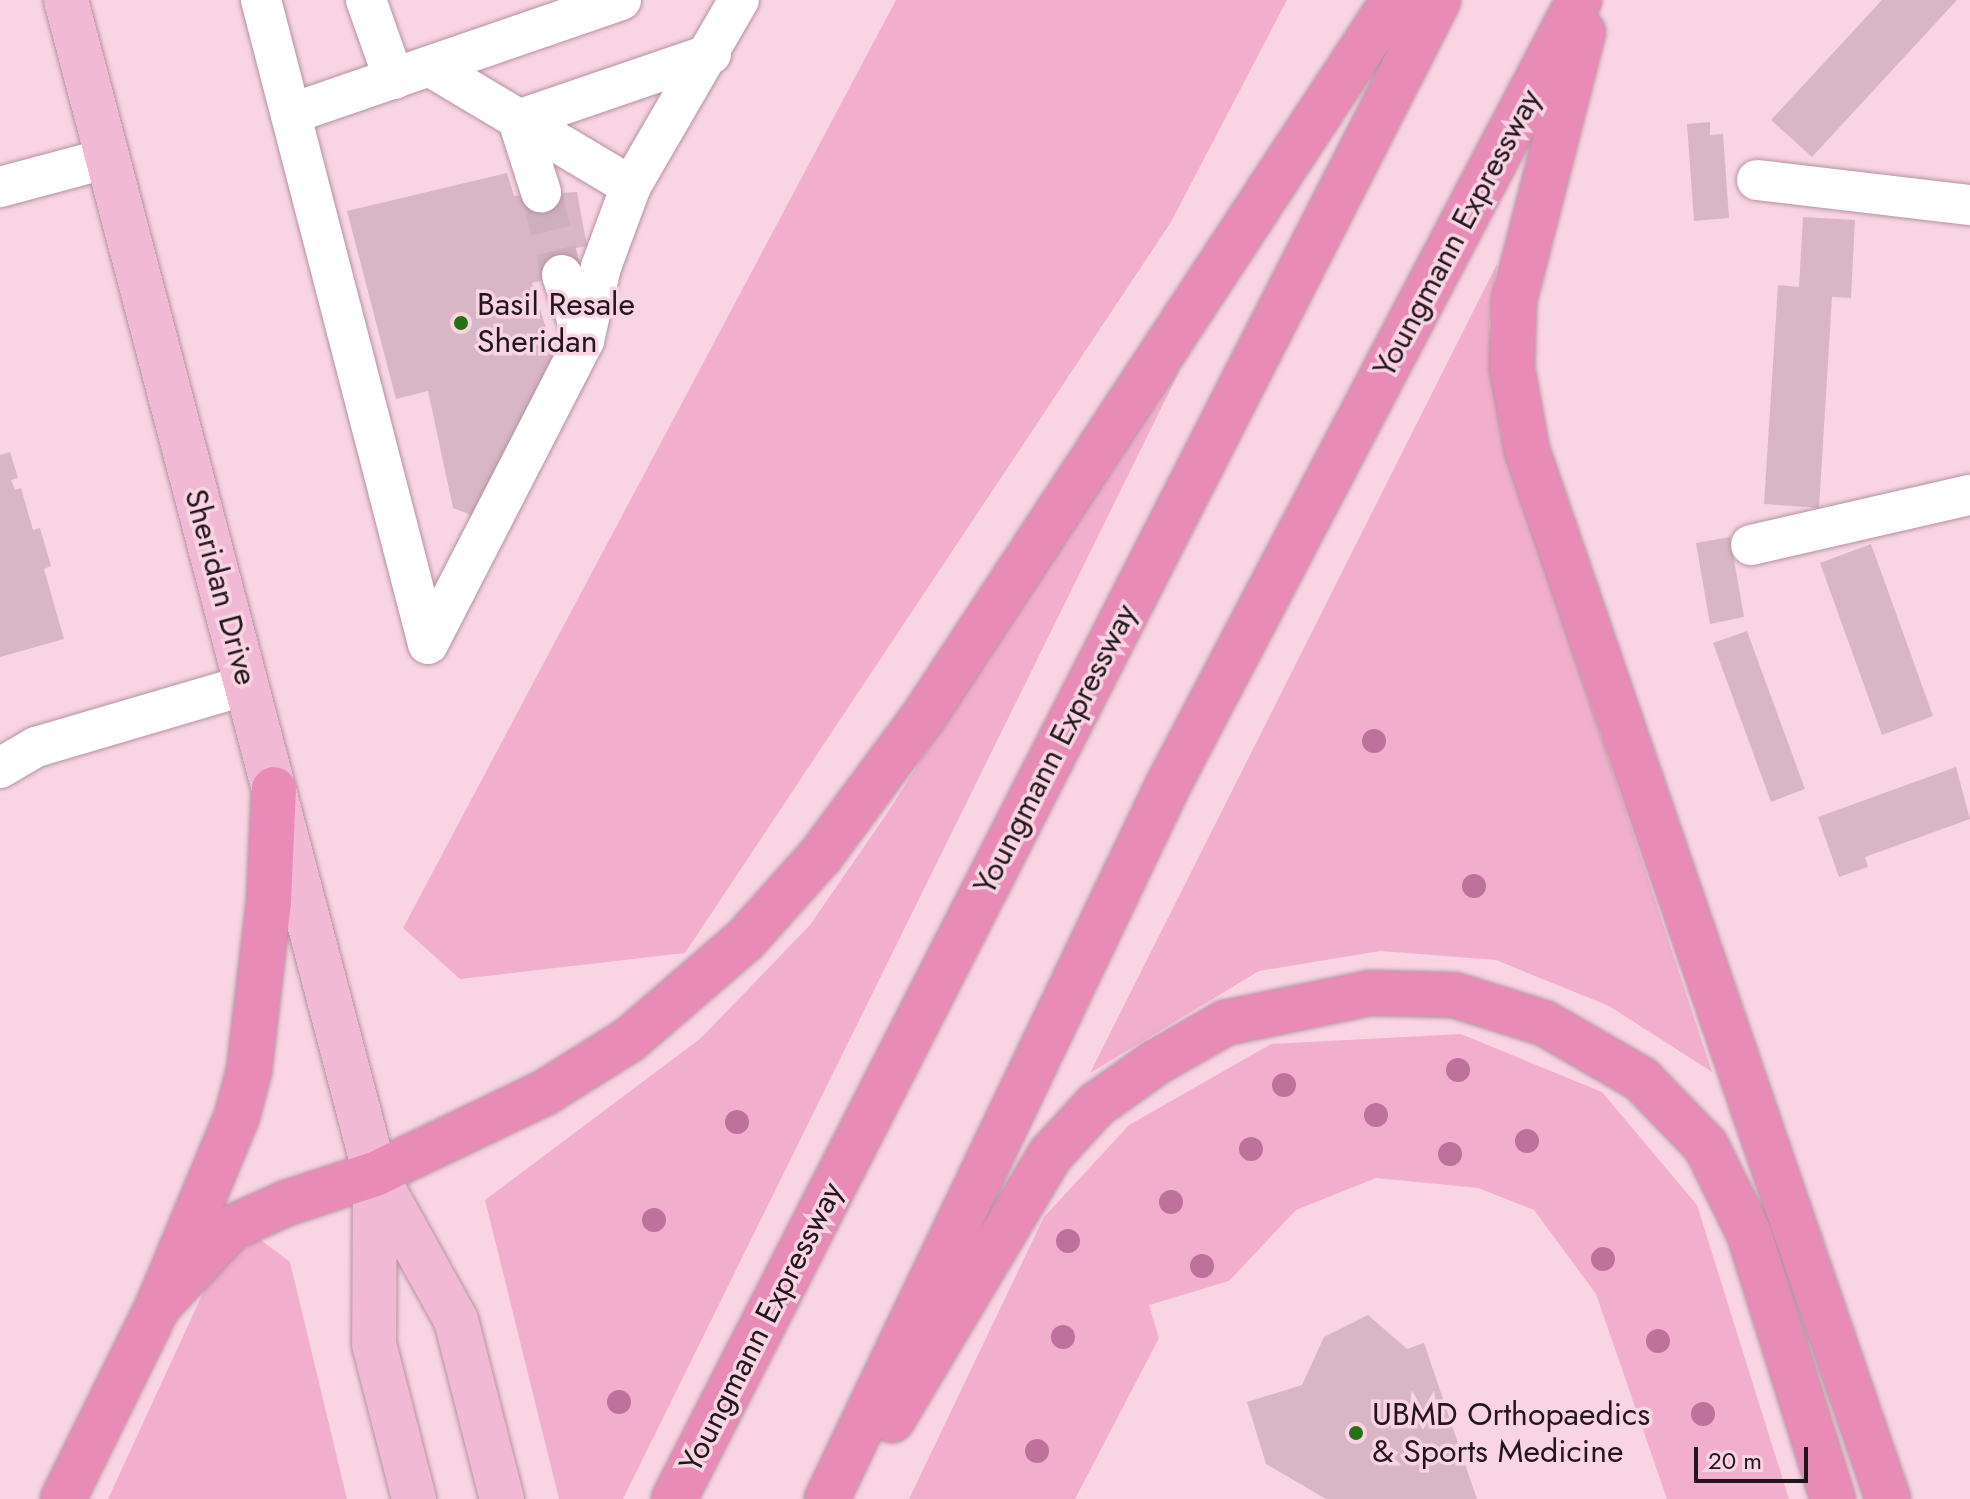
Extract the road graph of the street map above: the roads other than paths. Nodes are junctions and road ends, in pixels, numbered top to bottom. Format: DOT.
graph roads {
  1 [pos="66,0"];
  2 [pos="261,0"];
  3 [pos="366,0"];
  4 [pos="621,0"];
  5 [pos="739,0"];
  6 [pos="1394,0"];
  7 [pos="1438,0"];
  8 [pos="1579,0"];
  9 [pos="1592,0"];
  10 [pos="711,54"];
  11 [pos="412,73"];
  12 [pos="293,113"];
  13 [pos="518,120"];
  14 [pos="108,158"];
  15 [pos="1757,180"];
  16 [pos="631,186"];
  17 [pos="0,187"];
  18 [pos="541,192"];
  19 [pos="1970,205"];
  20 [pos="562,275"];
  21 [pos="584,340"];
  22 [pos="1970,495"];
  23 [pos="1751,545"];
  24 [pos="247,685"];
  25 [pos="0,768"];
  26 [pos="274,789"];
  27 [pos="375,1174"];
  28 [pos="158,1306"];
  29 [pos="63,1499"];
  30 [pos="414,1499"];
  31 [pos="502,1499"];
  32 [pos="674,1499"];
  33 [pos="827,1499"];
  34 [pos="845,1499"];
  35 [pos="1833,1499"];
  36 [pos="1888,1499"];
  1 -- 14 [label="main road, Sheridan Drive"];
  2 -- 12 [label="street"];
  3 -- 11 [label="street"];
  4 -- 11 [label="street"];
  5 -- 10 [label="street"];
  6 -- 27 [label="highway"];
  7 -- 32 [label="highway, Youngmann Expressway"];
  8 -- 33 [label="highway, Youngmann Expressway"];
  9 -- 36 [label="highway"];
  10 -- 13 [label="street"];
  10 -- 16 [label="street"];
  11 -- 12 [label="street"];
  11 -- 13 [label="street"];
  12 -- 21 [label="street"];
  13 -- 16 [label="street"];
  13 -- 18 [label="street"];
  14 -- 17 [label="street"];
  14 -- 24 [label="main road, Sheridan Drive"];
  15 -- 19 [label="street"];
  16 -- 21 [label="street"];
  20 -- 21 [label="street"];
  22 -- 23 [label="street"];
  24 -- 25 [label="street"];
  24 -- 26 [label="main road, Sheridan Drive"];
  26 -- 27 [label="main road, Sheridan Drive"];
  26 -- 28 [label="highway"];
  27 -- 28 [label="highway"];
  27 -- 30 [label="main road, Sheridan Drive"];
  27 -- 31 [label="main road, Sheridan Drive"];
  28 -- 29 [label="highway"];
  34 -- 35 [label="highway"];
}
